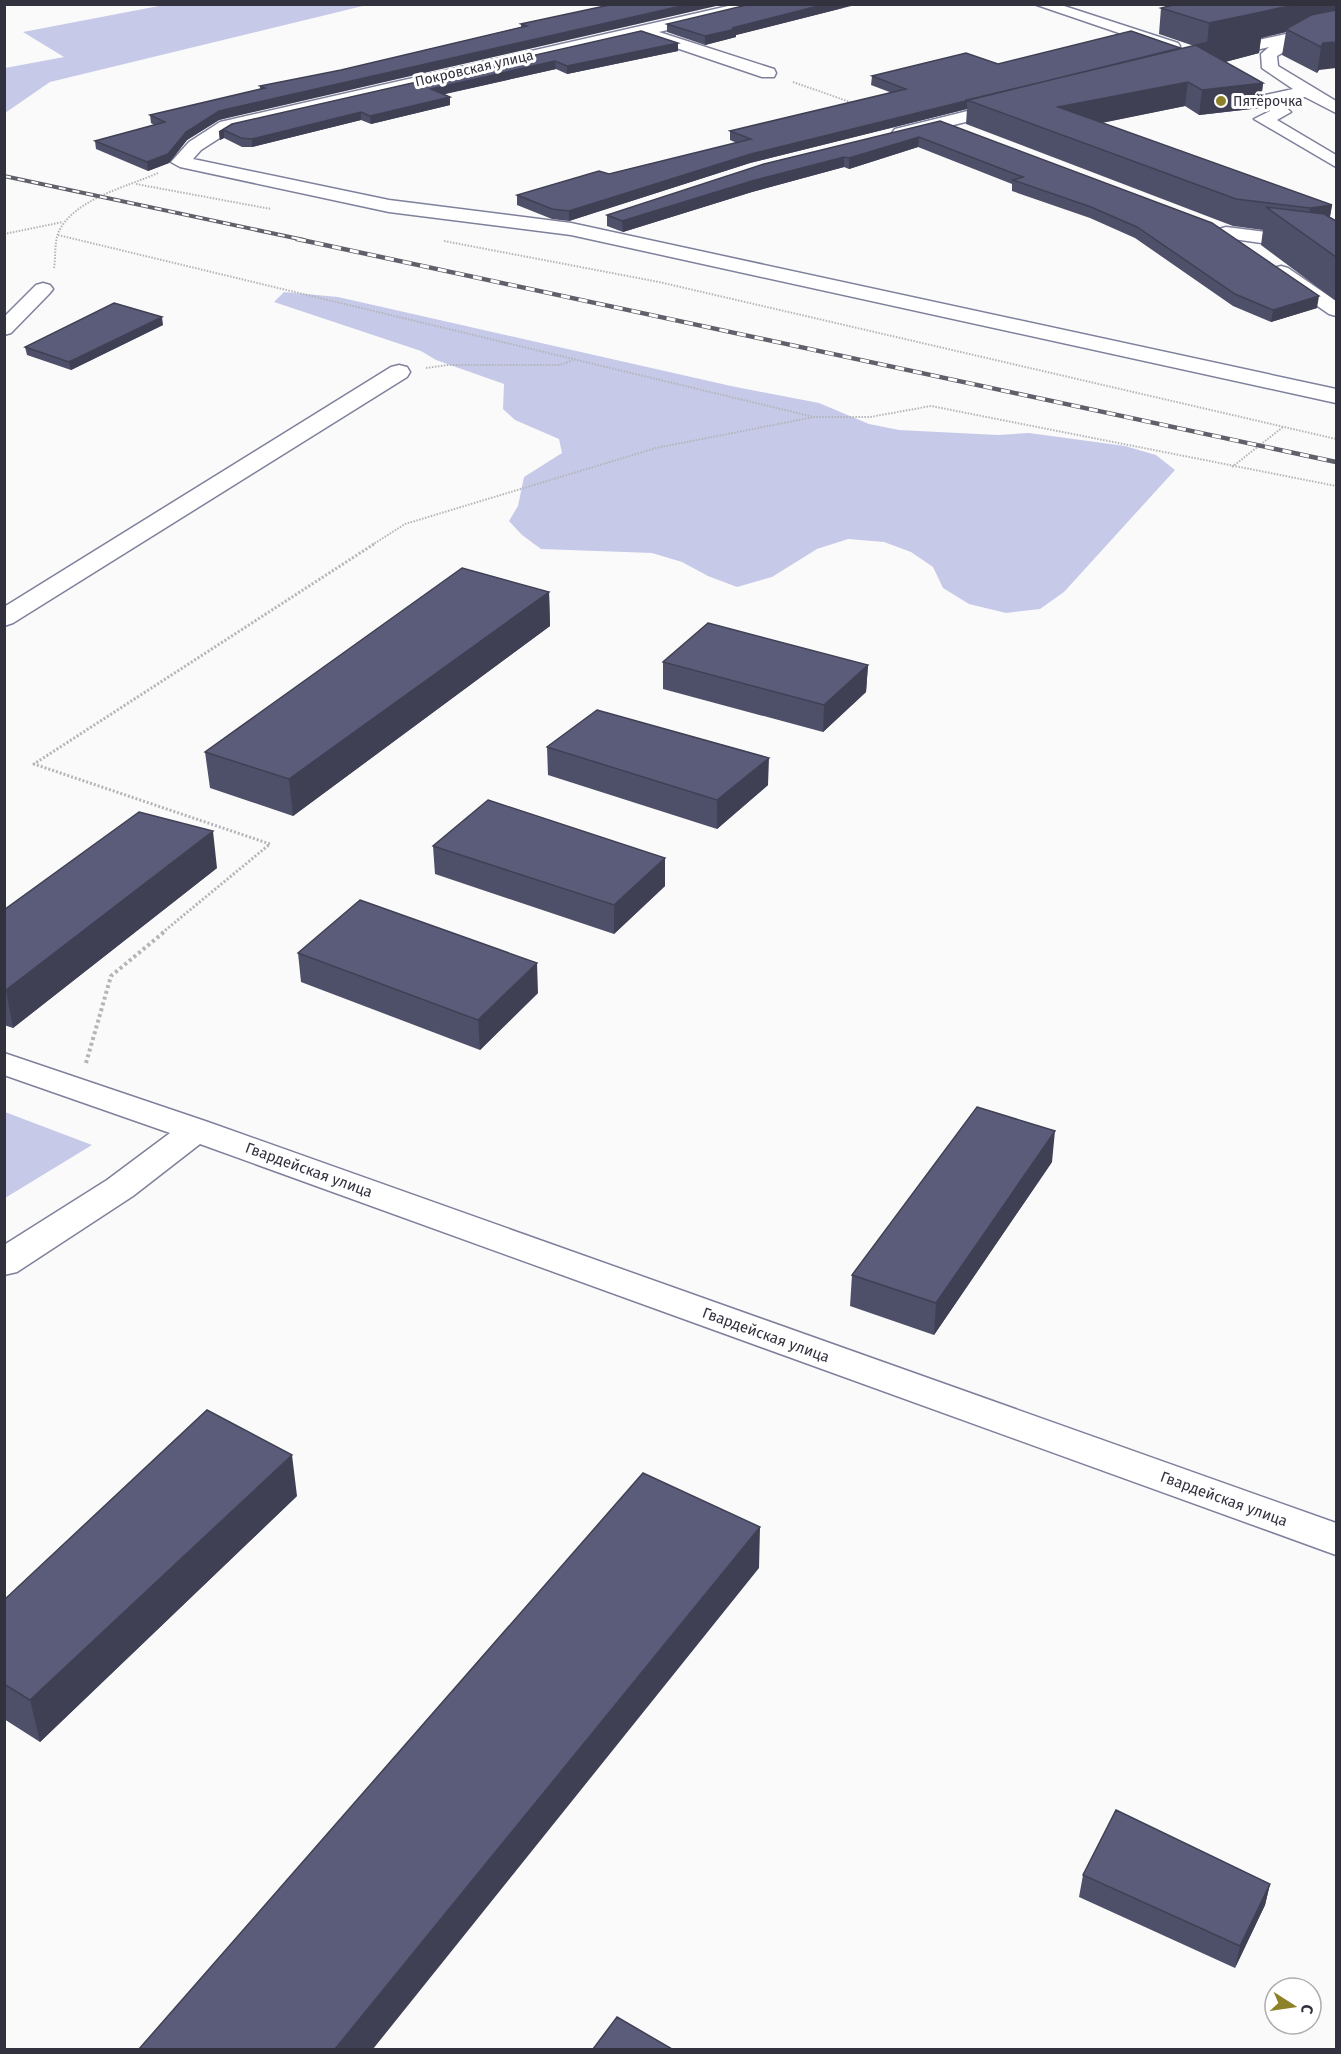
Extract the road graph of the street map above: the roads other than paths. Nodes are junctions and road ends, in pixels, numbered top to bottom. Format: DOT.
graph roads {
  1 [pos="759,4"];
  2 [pos="1041,4"];
  3 [pos="1336,28"];
  4 [pos="641,30"];
  5 [pos="1312,32"];
  6 [pos="1336,45"];
  7 [pos="1183,50"];
  8 [pos="1205,57"];
  9 [pos="768,73"];
  10 [pos="1308,91"];
  11 [pos="1021,103"];
  12 [pos="1336,108"];
  13 [pos="940,123"];
  14 [pos="889,136"];
  15 [pos="974,136"];
  16 [pos="1336,162"];
  17 [pos="604,218"];
  18 [pos="1208,224"];
  19 [pos="571,229"];
  20 [pos="1226,233"];
  21 [pos="1327,241"];
  22 [pos="43,289"];
  23 [pos="1336,310"];
  24 [pos="4,329"];
  25 [pos="399,372"];
  26 [pos="1336,396"];
  27 [pos="4,618"];
  28 [pos="4,1063"];
  29 [pos="196,1130"];
  30 [pos="4,1263"];
  31 [pos="1336,1539"];
  1 -- 4 [label="street, Покровская улица"];
  2 -- 7 [label="street"];
  3 -- 5 [label="street"];
  4 -- 9 [label="street"];
  4 -- 19 [label="street, Покровская улица"];
  5 -- 6 [label="street"];
  5 -- 8 [label="street"];
  5 -- 10 [label="street"];
  10 -- 12 [label="street"];
  10 -- 16 [label="street"];
  11 -- 13 [label="street"];
  13 -- 14 [label="street"];
  13 -- 15 [label="street"];
  17 -- 19 [label="street"];
  18 -- 20 [label="street"];
  19 -- 26 [label="street"];
  20 -- 21 [label="street"];
  20 -- 23 [label="street"];
  22 -- 24 [label="street"];
  25 -- 27 [label="street"];
  28 -- 29 [label="street, Гвардейская улица"];
  29 -- 30 [label="street"];
  29 -- 31 [label="street, Гвардейская улица"];
}
